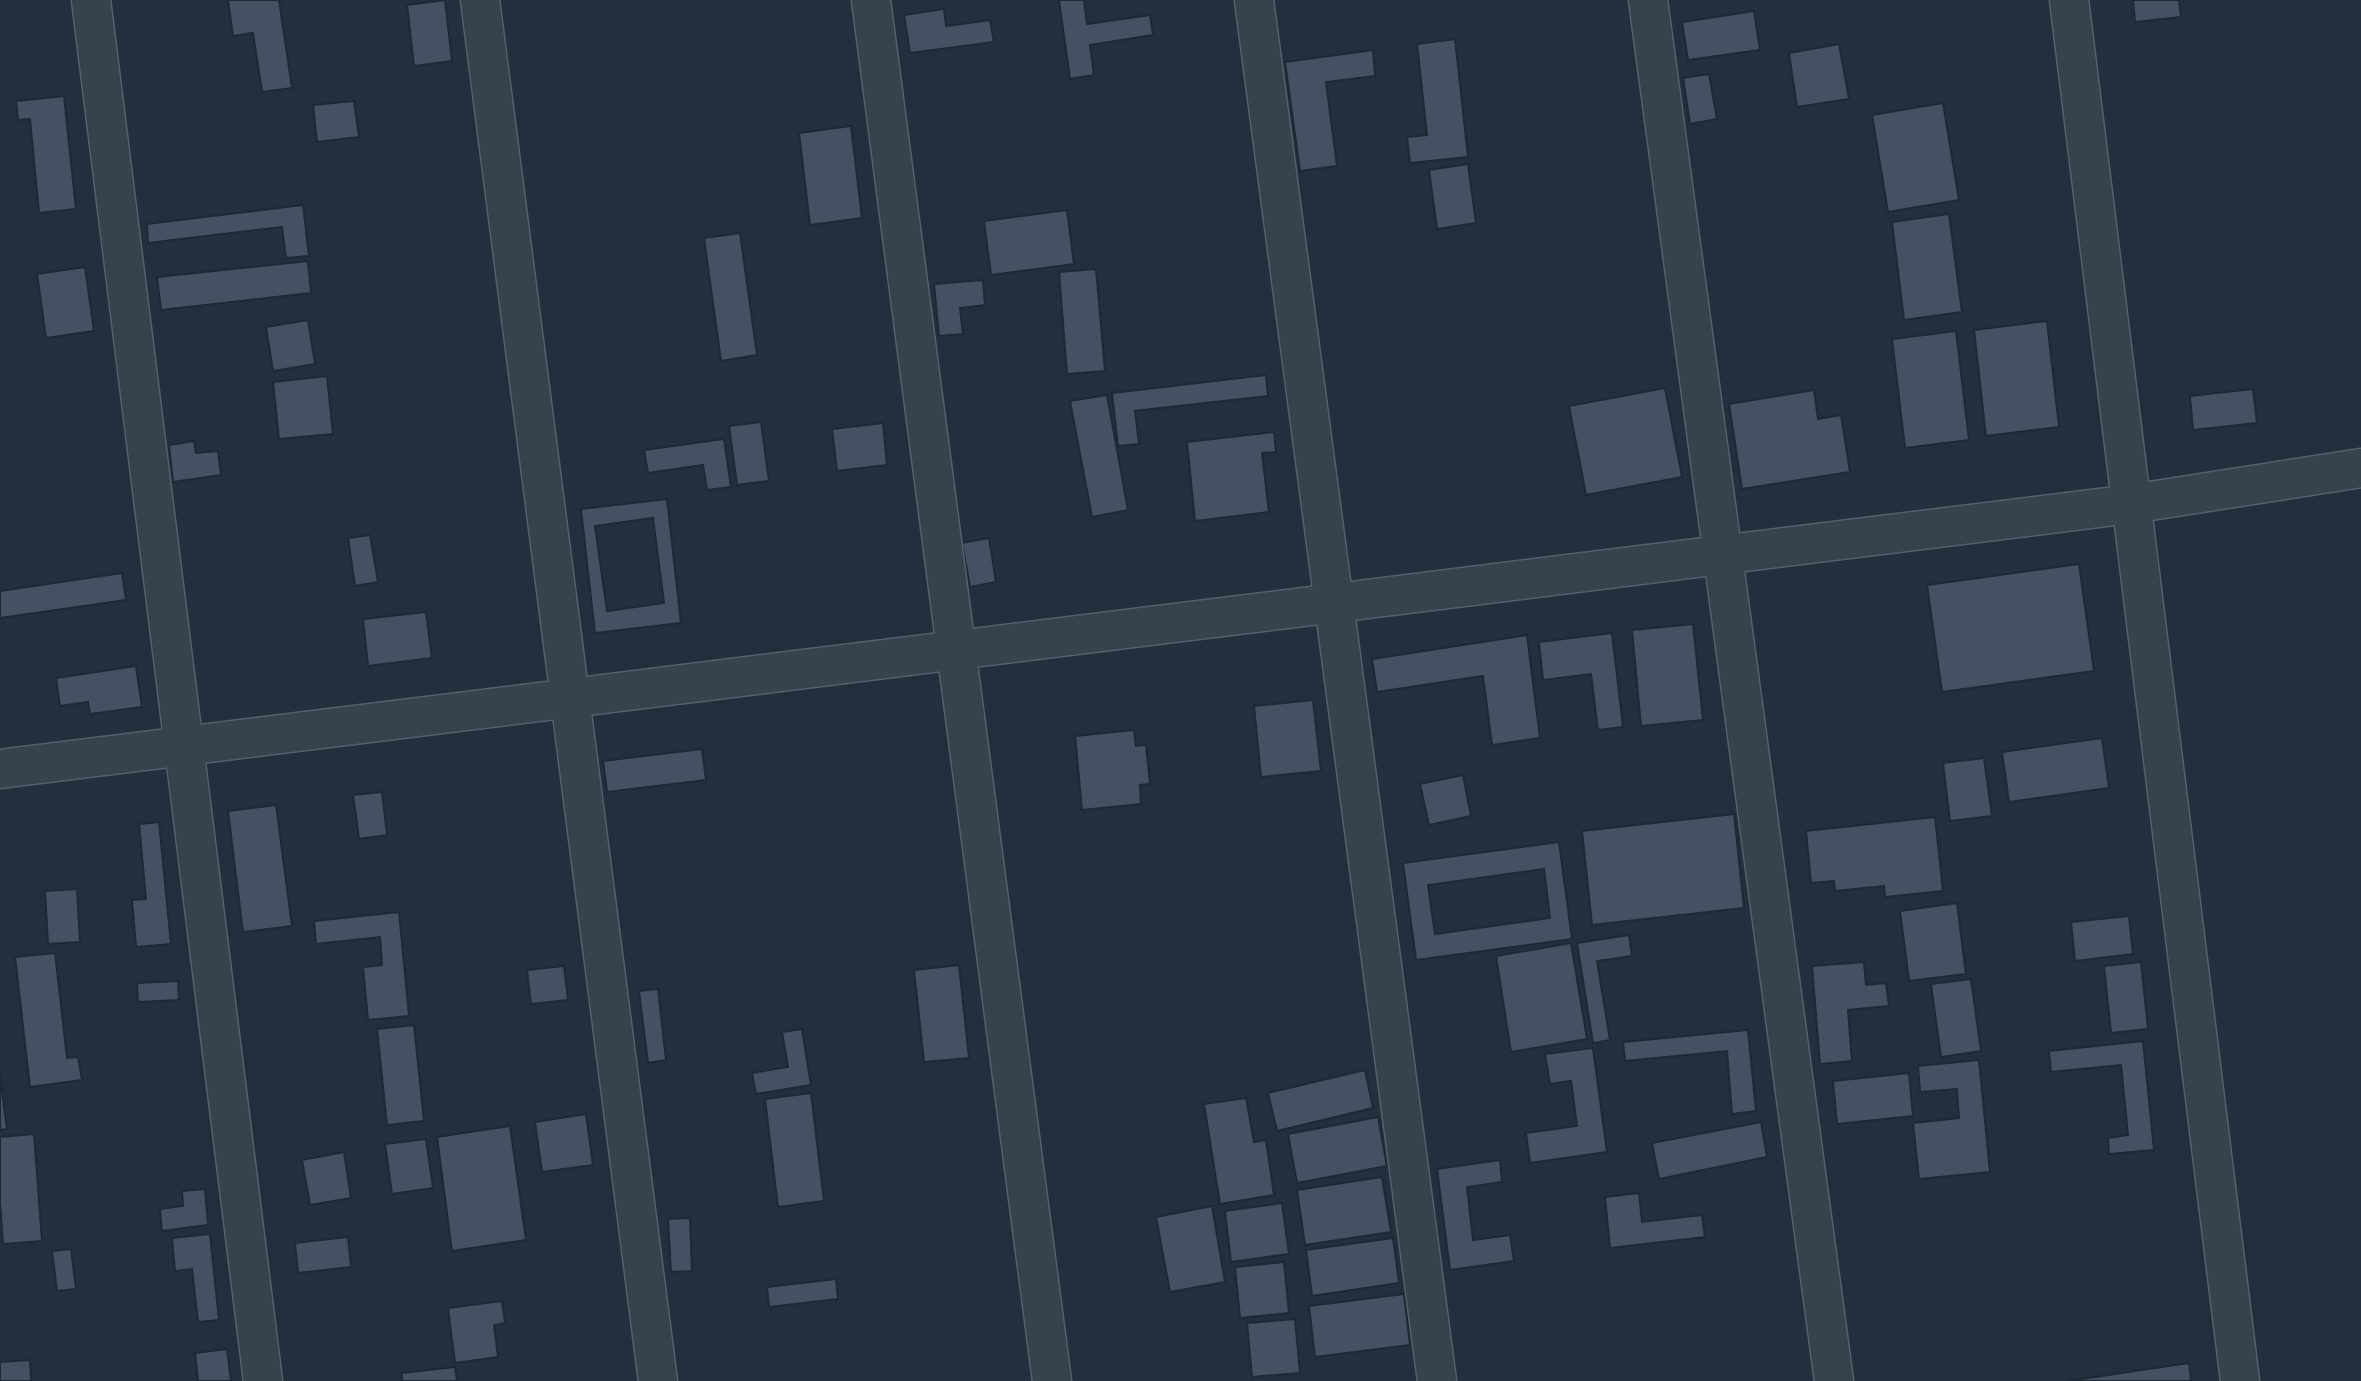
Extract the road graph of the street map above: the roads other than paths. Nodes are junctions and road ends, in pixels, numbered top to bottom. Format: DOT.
graph roads {
  1 [pos="91,0"];
  2 [pos="480,0"];
  3 [pos="871,0"];
  4 [pos="1254,0"];
  5 [pos="1648,0"];
  6 [pos="2069,0"];
  7 [pos="2361,468"];
  8 [pos="2131,504"];
  9 [pos="1723,555"];
  10 [pos="1334,603"];
  11 [pos="957,650"];
  12 [pos="570,698"];
  13 [pos="184,746"];
  14 [pos="0,769"];
  15 [pos="263,1381"];
  16 [pos="658,1381"];
  17 [pos="1052,1381"];
  18 [pos="1437,1381"];
  19 [pos="1834,1381"];
  20 [pos="2240,1381"];
  1 -- 13 [label="street"];
  2 -- 12 [label="street"];
  3 -- 11 [label="street"];
  4 -- 10 [label="street"];
  5 -- 9 [label="street"];
  6 -- 8 [label="street"];
  7 -- 8 [label="street"];
  8 -- 9 [label="street"];
  8 -- 20 [label="street"];
  9 -- 10 [label="street"];
  9 -- 19 [label="street"];
  10 -- 11 [label="street"];
  10 -- 18 [label="street"];
  11 -- 12 [label="street"];
  11 -- 17 [label="street"];
  12 -- 13 [label="street"];
  12 -- 16 [label="street"];
  13 -- 14 [label="street"];
  13 -- 15 [label="street"];
}
